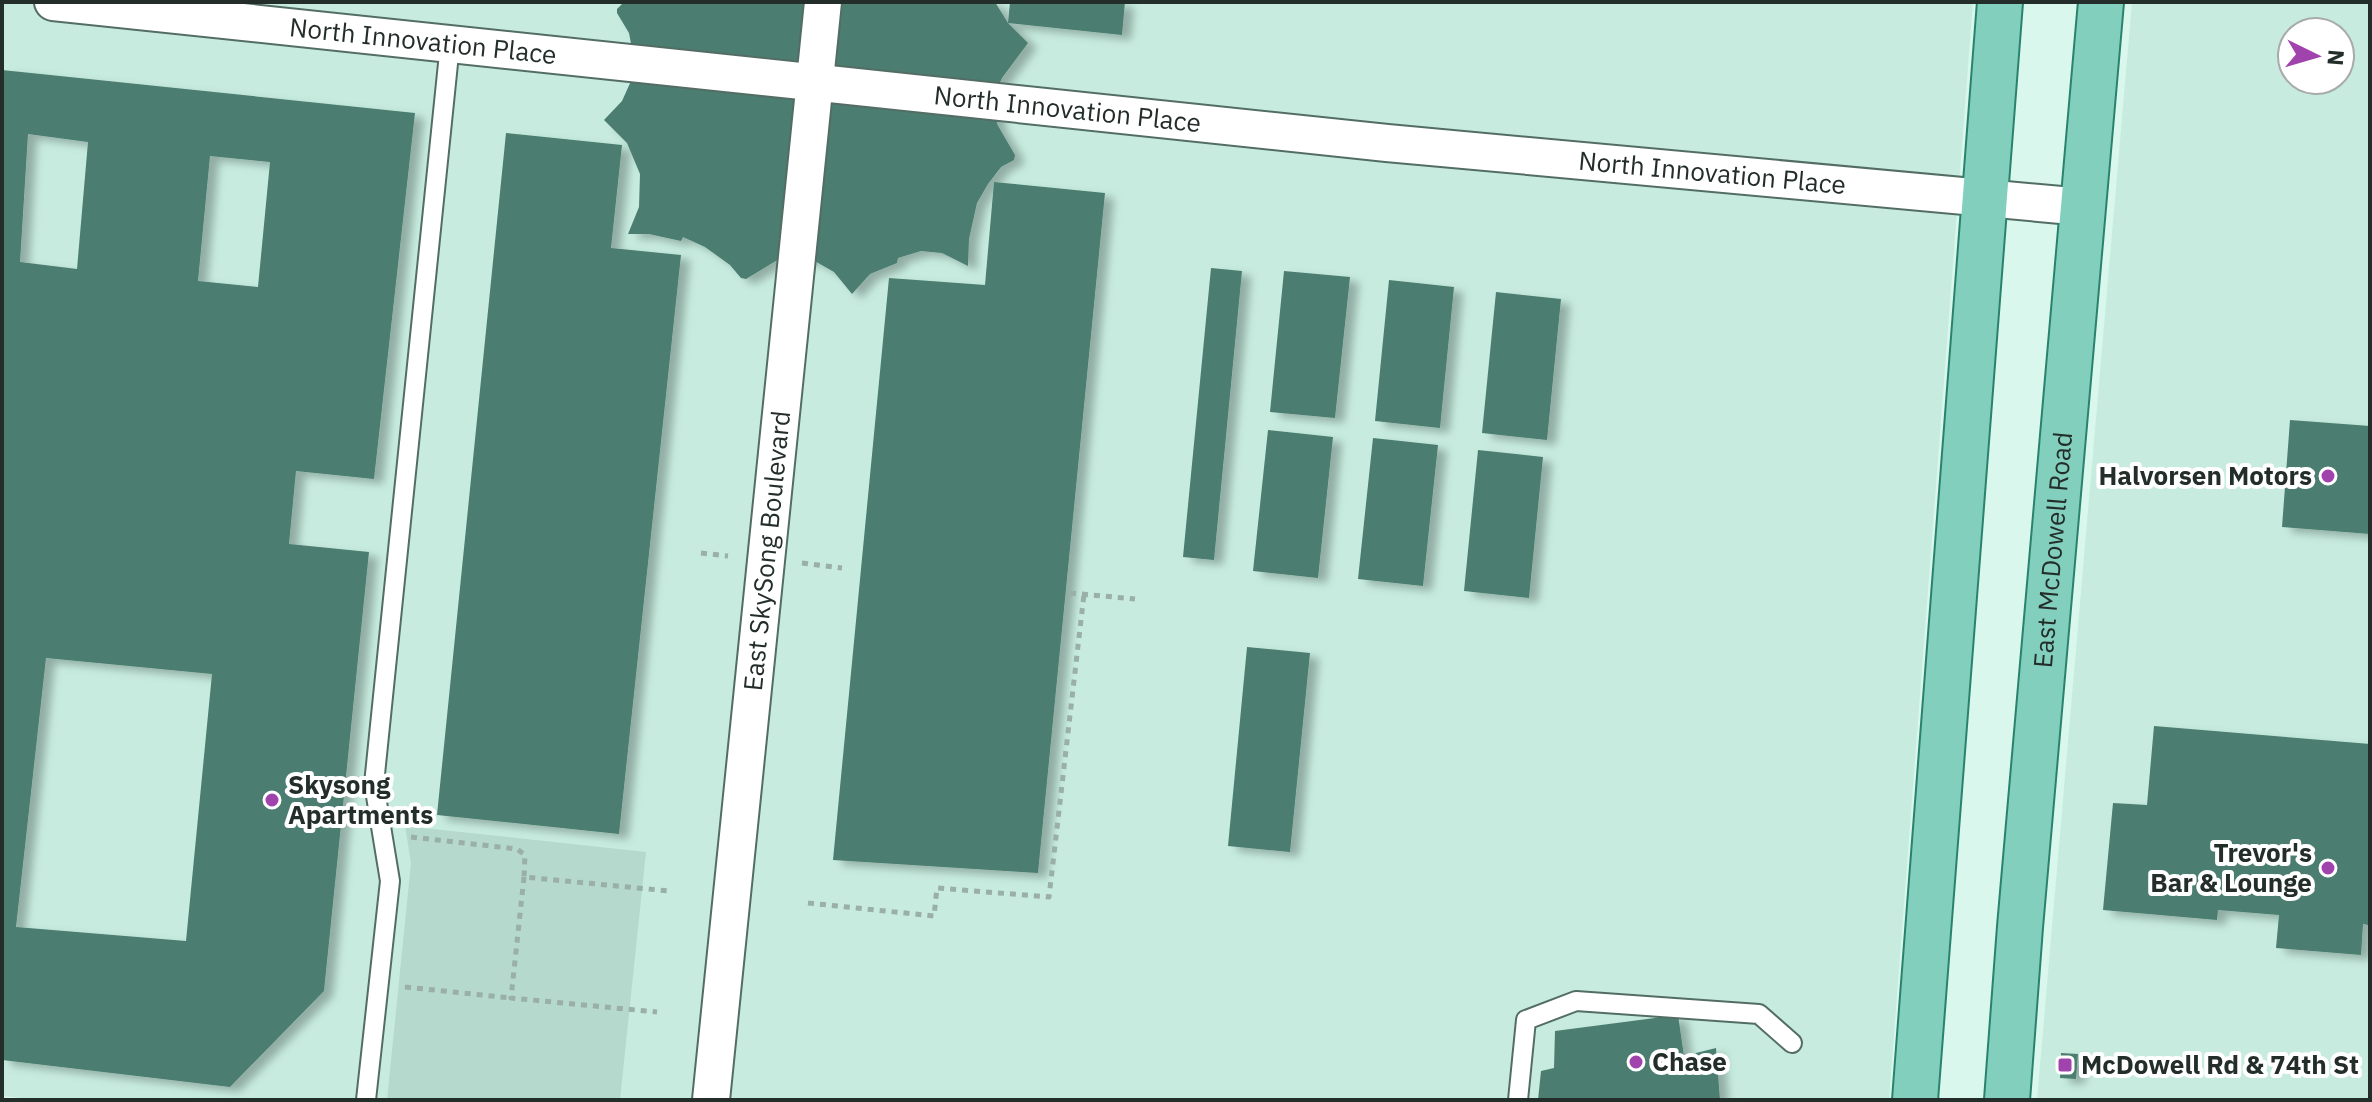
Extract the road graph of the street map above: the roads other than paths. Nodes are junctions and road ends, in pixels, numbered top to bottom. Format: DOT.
graph roads {
  1 [pos="53,2"];
  2 [pos="823,2"];
  3 [pos="2000,2"];
  4 [pos="2101,2"];
  5 [pos="450,44"];
  6 [pos="816,81"];
  7 [pos="1984,197"];
  8 [pos="2083,207"];
  9 [pos="1792,1043"];
  10 [pos="366,1100"];
  11 [pos="711,1100"];
  12 [pos="1518,1100"];
  13 [pos="1915,1100"];
  14 [pos="2007,1100"];
  1 -- 5 [label="street, North Innovation Place"];
  2 -- 6 [label="street, East SkySong Boulevard"];
  3 -- 7 [label="main road"];
  4 -- 8 [label="main road, East McDowell Road"];
  5 -- 6 [label="street, North Innovation Place"];
  5 -- 10 [label="lane"];
  6 -- 7 [label="street, North Innovation Place"];
  6 -- 11 [label="street, East SkySong Boulevard"];
  7 -- 8 [label="street, North Innovation Place"];
  7 -- 13 [label="main road"];
  8 -- 14 [label="main road, East McDowell Road"];
  9 -- 12 [label="lane"];
}
